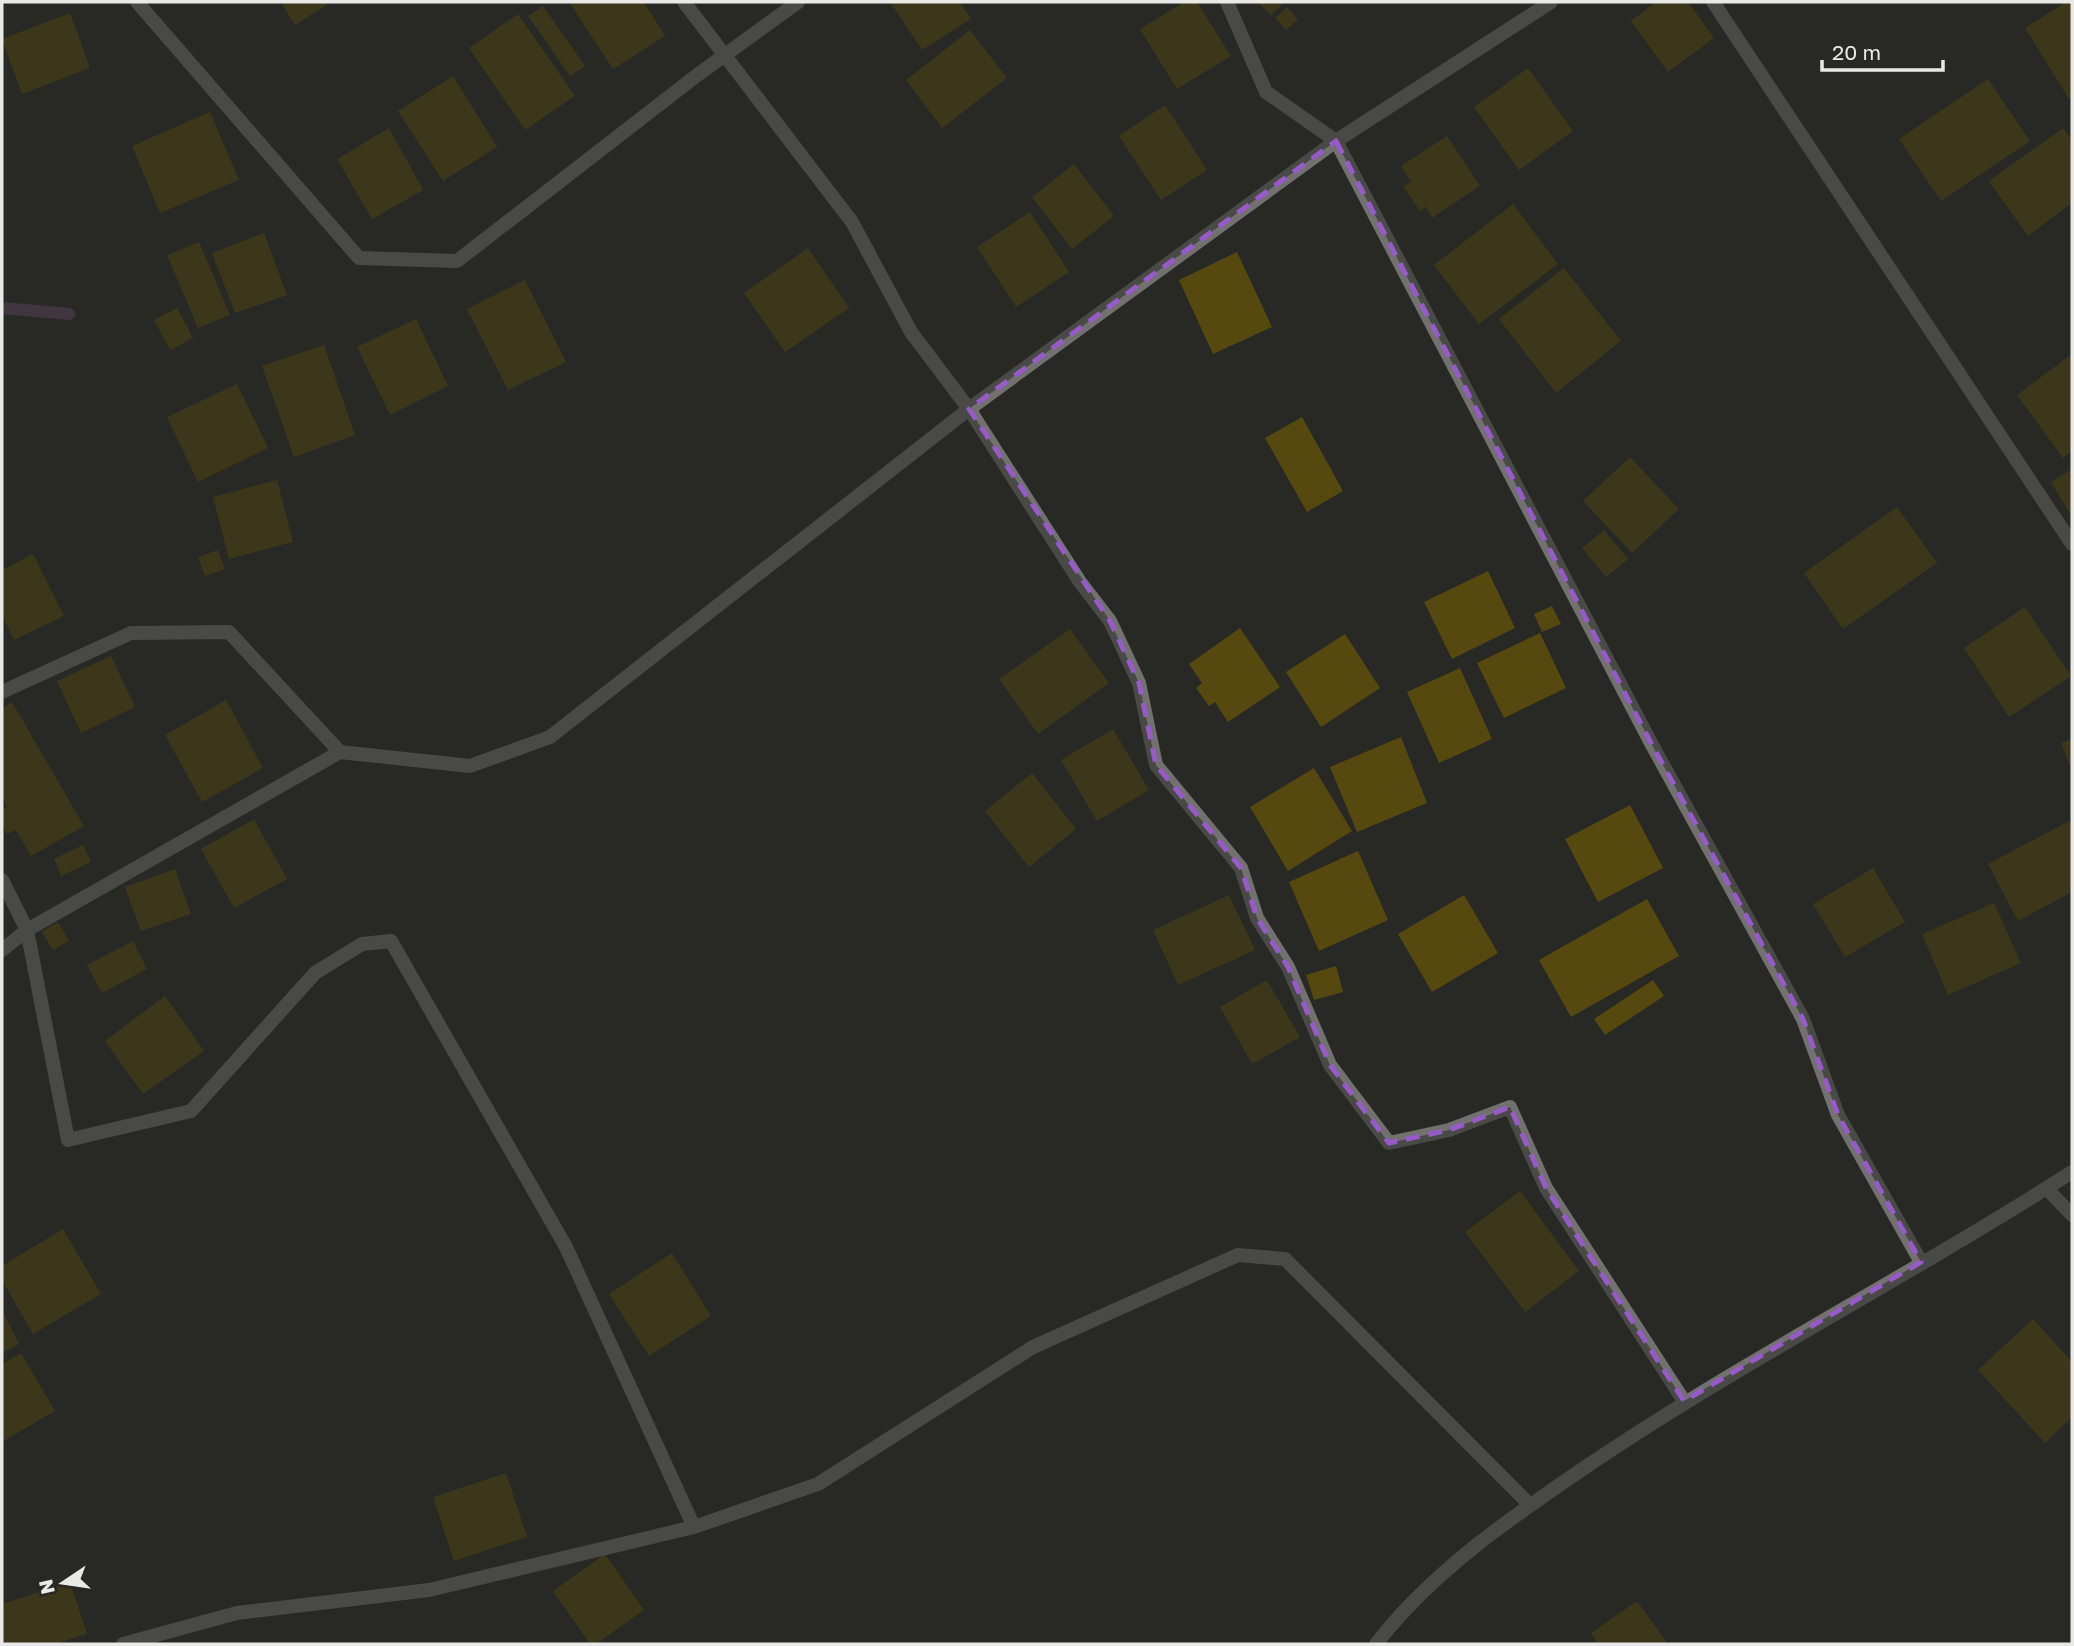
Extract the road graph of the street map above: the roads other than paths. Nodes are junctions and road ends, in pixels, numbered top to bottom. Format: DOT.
graph roads {
  1 [pos="137,2"];
  2 [pos="684,2"];
  3 [pos="798,2"];
  4 [pos="1227,2"];
  5 [pos="1551,2"];
  6 [pos="1713,2"];
  7 [pos="726,57"];
  8 [pos="1336,141"];
  9 [pos="969,409"];
  10 [pos="2072,544"];
  11 [pos="2,692"];
  12 [pos="340,752"];
  13 [pos="2,880"];
  14 [pos="27,930"];
  15 [pos="2,950"];
  16 [pos="2072,1172"];
  17 [pos="2047,1189"];
  18 [pos="2072,1215"];
  19 [pos="1921,1262"];
  20 [pos="1684,1401"];
  21 [pos="1530,1505"];
  22 [pos="694,1527"];
  23 [pos="123,1644"];
  24 [pos="1376,1644"];
  1 -- 7 [label="street"];
  2 -- 7 [label="street"];
  3 -- 7 [label="street"];
  4 -- 8 [label="street"];
  5 -- 8 [label="street"];
  6 -- 10 [label="street"];
  7 -- 9 [label="street"];
  8 -- 9 [label="street"];
  8 -- 19 [label="street"];
  9 -- 12 [label="street"];
  9 -- 20 [label="street"];
  11 -- 12 [label="street"];
  12 -- 14 [label="street"];
  13 -- 14 [label="street"];
  14 -- 15 [label="street"];
  14 -- 22 [label="street"];
  16 -- 17 [label="street"];
  17 -- 18 [label="street"];
  17 -- 19 [label="street"];
  19 -- 20 [label="street"];
  20 -- 21 [label="street"];
  21 -- 22 [label="street"];
  21 -- 24 [label="street"];
  22 -- 23 [label="street"];
}
